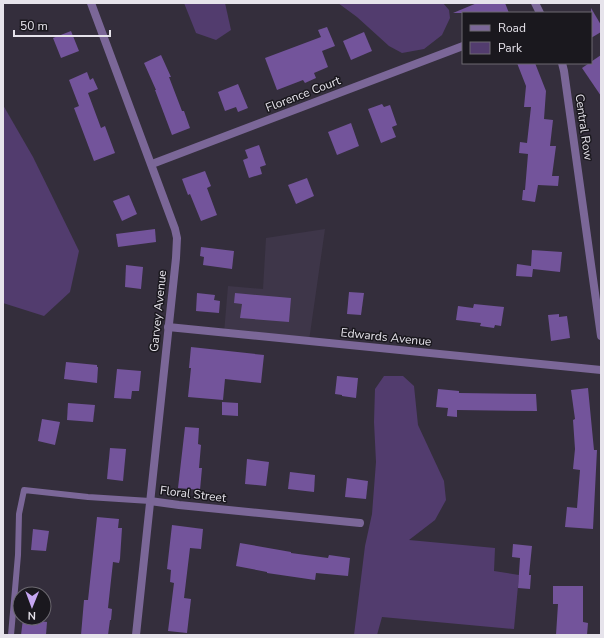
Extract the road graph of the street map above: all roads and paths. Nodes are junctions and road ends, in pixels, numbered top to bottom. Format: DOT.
graph roads {
  1 [pos="91,3"];
  2 [pos="535,3"];
  3 [pos="540,12"];
  4 [pos="462,46"];
  5 [pos="562,64"];
  6 [pos="152,164"];
  7 [pos="168,327"];
  8 [pos="601,336"];
  9 [pos="601,370"];
  10 [pos="150,501"];
  11 [pos="360,523"];
  12 [pos="11,635"];
  13 [pos="136,635"];
  1 -- 6 [label="street, Garvey Avenue"];
  2 -- 3 [label="street"];
  4 -- 6 [label="street, Florence Court"];
  5 -- 8 [label="street, Central Row"];
  6 -- 7 [label="street, Garvey Avenue"];
  7 -- 9 [label="street, Edwards Avenue"];
  7 -- 10 [label="street, Garvey Avenue"];
  10 -- 11 [label="street, Floral Street"];
  10 -- 12 [label="lane, Floral Street"];
  10 -- 13 [label="street, Garvey Avenue"];
}
